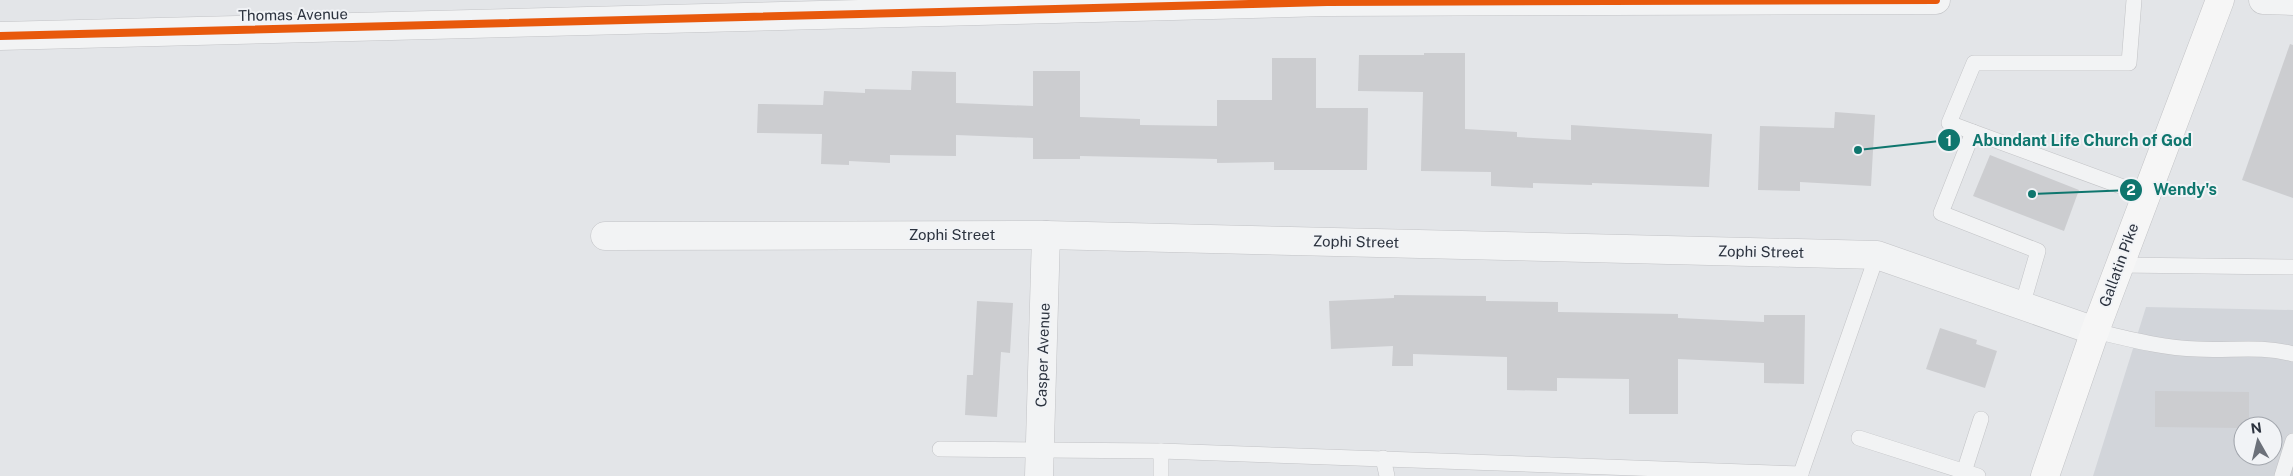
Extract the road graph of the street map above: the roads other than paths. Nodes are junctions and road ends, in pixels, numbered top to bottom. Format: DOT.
graph roads {
  1 [pos="1936,0"];
  2 [pos="2134,0"];
  3 [pos="2220,0"];
  4 [pos="2262,0"];
  5 [pos="1327,1"];
  6 [pos="2293,1"];
  7 [pos="0,36"];
  8 [pos="1972,132"];
  9 [pos="2145,194"];
  10 [pos="1046,235"];
  11 [pos="606,236"];
  12 [pos="1877,254"];
  13 [pos="2119,265"];
  14 [pos="2293,266"];
  15 [pos="2022,306"];
  16 [pos="2094,331"];
  17 [pos="2293,354"];
  18 [pos="1981,419"];
  19 [pos="1859,438"];
  20 [pos="2293,441"];
  21 [pos="940,449"];
  22 [pos="1161,451"];
  23 [pos="1383,458"];
  24 [pos="1040,464"];
  25 [pos="1970,474"];
  26 [pos="1801,475"];
  27 [pos="1161,476"];
  28 [pos="1387,476"];
  29 [pos="2045,476"];
  30 [pos="2282,476"];
  1 -- 5 [label="street, Thomas Avenue"];
  2 -- 8 [label="lane"];
  3 -- 9 [label="main road, Gallatin Pike"];
  4 -- 6 [label="street"];
  5 -- 7 [label="street, Thomas Avenue"];
  8 -- 9 [label="lane"];
  8 -- 15 [label="lane"];
  9 -- 13 [label="main road, Gallatin Pike"];
  10 -- 11 [label="street, Zophi Street"];
  10 -- 12 [label="street, Zophi Street"];
  10 -- 24 [label="street, Casper Avenue"];
  12 -- 15 [label="street, Zophi Street"];
  12 -- 26 [label="lane"];
  13 -- 14 [label="lane"];
  13 -- 16 [label="main road, Gallatin Pike"];
  15 -- 16 [label="street, Zophi Street"];
  16 -- 17 [label="lane"];
  16 -- 29 [label="main road, Gallatin Pike"];
  18 -- 25 [label="lane"];
  19 -- 25 [label="lane"];
  20 -- 30 [label="lane"];
  21 -- 24 [label="lane"];
  22 -- 23 [label="lane"];
  22 -- 24 [label="lane"];
  22 -- 27 [label="lane"];
  23 -- 26 [label="lane"];
  23 -- 28 [label="lane"];
}
